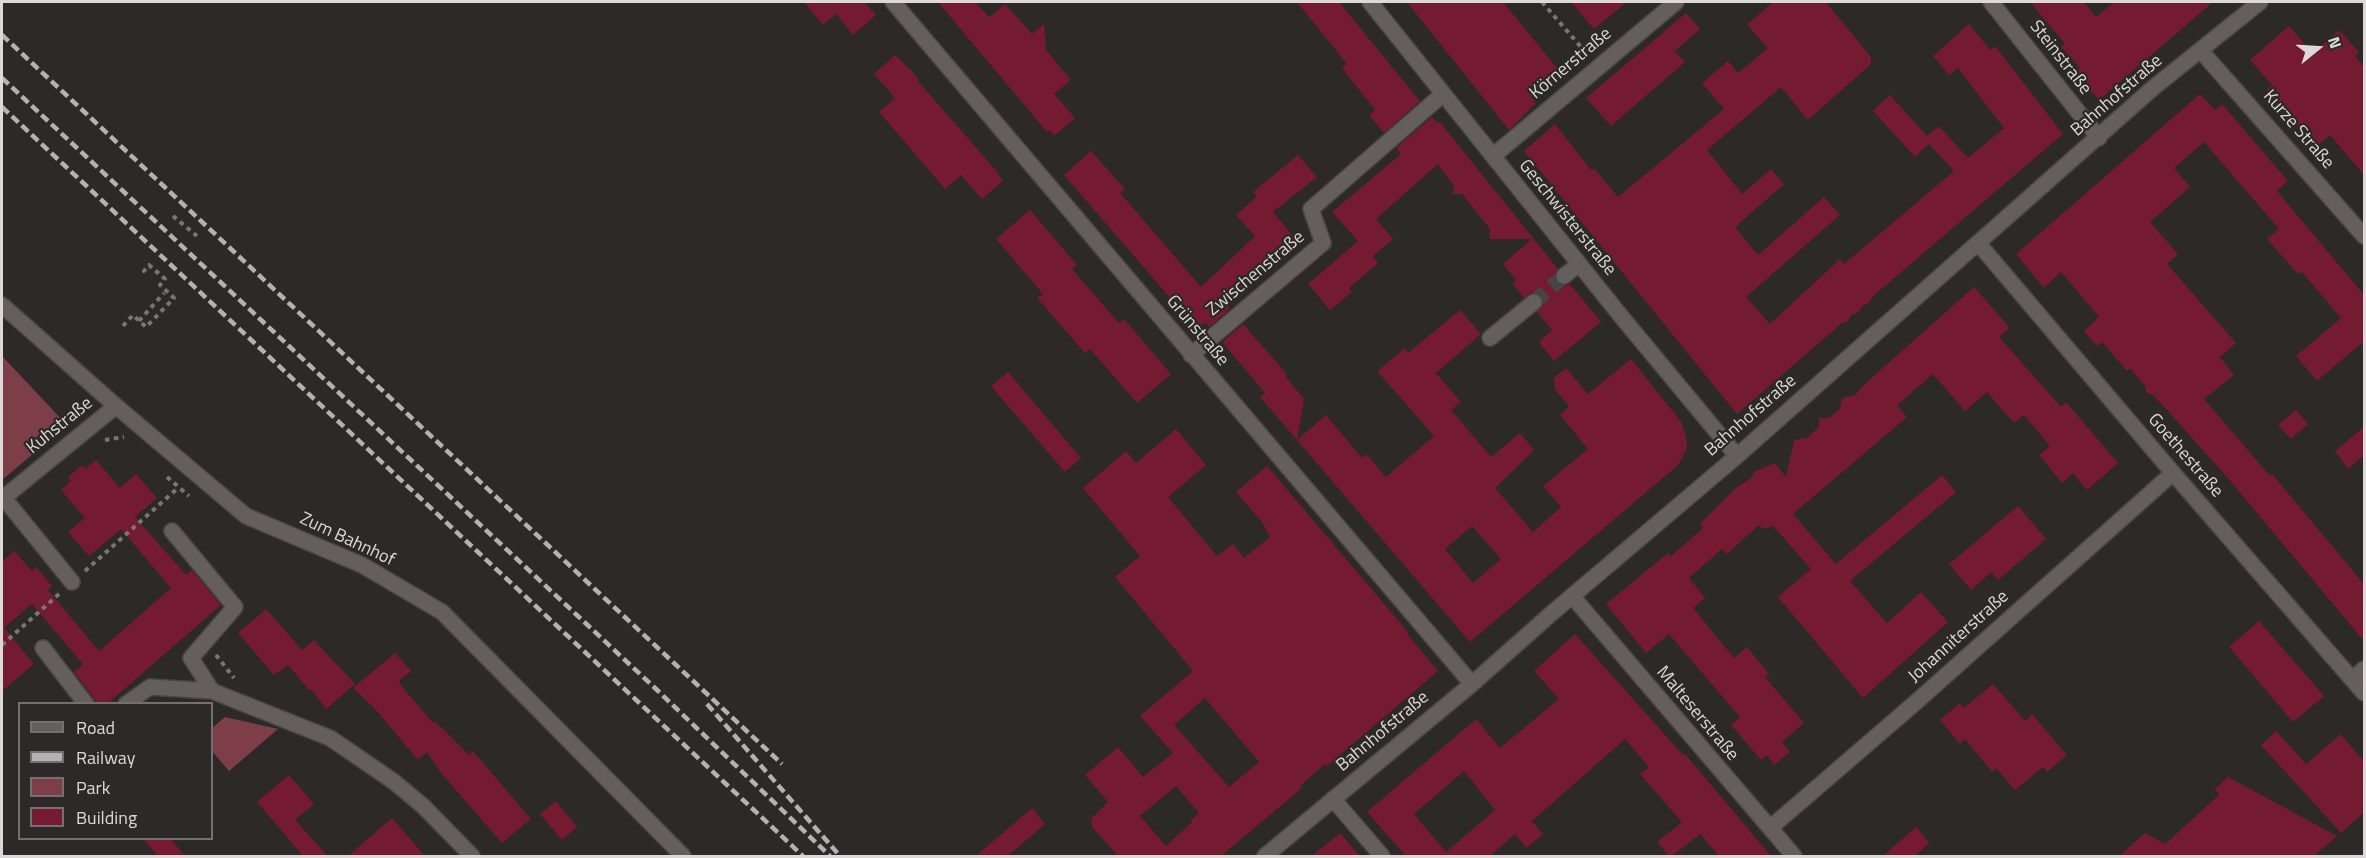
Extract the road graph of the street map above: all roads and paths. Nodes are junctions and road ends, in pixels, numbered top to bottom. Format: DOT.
graph roads {
  1 [pos="893,2"];
  2 [pos="1370,2"];
  3 [pos="1542,2"];
  4 [pos="1676,2"];
  5 [pos="1990,2"];
  6 [pos="2260,2"];
  7 [pos="2201,51"];
  8 [pos="1597,66"];
  9 [pos="1443,94"];
  10 [pos="2099,138"];
  11 [pos="1493,156"];
  12 [pos="173,216"];
  13 [pos="196,236"];
  14 [pos="2364,236"];
  15 [pos="1978,243"];
  16 [pos="1579,264"];
  17 [pos="147,274"];
  18 [pos="1564,276"];
  19 [pos="164,293"];
  20 [pos="1534,302"];
  21 [pos="2,305"];
  22 [pos="139,321"];
  23 [pos="123,326"];
  24 [pos="1490,338"];
  25 [pos="1191,355"];
  26 [pos="116,406"];
  27 [pos="99,441"];
  28 [pos="132,444"];
  29 [pos="1737,456"];
  30 [pos="163,473"];
  31 [pos="2173,473"];
  32 [pos="178,488"];
  33 [pos="2,498"];
  34 [pos="195,501"];
  35 [pos="172,531"];
  36 [pos="72,582"];
  37 [pos="1572,596"];
  38 [pos="2,645"];
  39 [pos="43,648"];
  40 [pos="2359,674"];
  41 [pos="1472,684"];
  42 [pos="212,691"];
  43 [pos="2364,693"];
  44 [pos="84,702"];
  45 [pos="129,702"];
  46 [pos="1333,799"];
  47 [pos="1770,828"];
  48 [pos="472,856"];
  49 [pos="683,856"];
  50 [pos="1265,856"];
  51 [pos="1382,856"];
  52 [pos="1794,856"];
  1 -- 25 [label="street, Grünstraße"];
  2 -- 9 [label="street, Geschwisterstraße"];
  3 -- 8 [label="path"];
  4 -- 8 [label="street, Körnerstraße"];
  5 -- 10 [label="street, Steinstraße"];
  6 -- 7 [label="street, Bahnhofstraße"];
  7 -- 10 [label="street, Bahnhofstraße"];
  7 -- 14 [label="street, Kurze Straße"];
  8 -- 11 [label="street, Körnerstraße"];
  9 -- 11 [label="street, Geschwisterstraße"];
  9 -- 25 [label="street, Zwischenstraße"];
  10 -- 15 [label="street, Bahnhofstraße"];
  11 -- 16 [label="street, Geschwisterstraße"];
  12 -- 13 [label="path"];
  15 -- 29 [label="street, Bahnhofstraße"];
  15 -- 31 [label="street, Goethestraße"];
  16 -- 18 [label="street"];
  16 -- 29 [label="street, Geschwisterstraße"];
  17 -- 22 [label="path"];
  19 -- 22 [label="path"];
  20 -- 24 [label="street"];
  21 -- 26 [label="street, Zum Bahnhof"];
  22 -- 23 [label="path"];
  25 -- 41 [label="street, Grünstraße"];
  26 -- 33 [label="street, Kuhstraße"];
  26 -- 49 [label="street, Zum Bahnhof"];
  27 -- 28 [label="path"];
  29 -- 37 [label="street, Bahnhofstraße"];
  30 -- 32 [label="path"];
  31 -- 40 [label="street, Goethestraße"];
  31 -- 47 [label="street, Johanniterstraße"];
  32 -- 34 [label="path"];
  32 -- 36 [label="path"];
  33 -- 36 [label="street"];
  35 -- 42 [label="street"];
  36 -- 38 [label="path"];
  37 -- 41 [label="street, Bahnhofstraße"];
  37 -- 47 [label="street, Malteserstraße"];
  39 -- 44 [label="street"];
  40 -- 43 [label="street, Goethestraße"];
  41 -- 46 [label="street, Bahnhofstraße"];
  42 -- 45 [label="street"];
  42 -- 48 [label="street"];
  46 -- 50 [label="street, Bahnhofstraße"];
  46 -- 51 [label="street"];
  47 -- 52 [label="street, Malteserstraße"];
}
